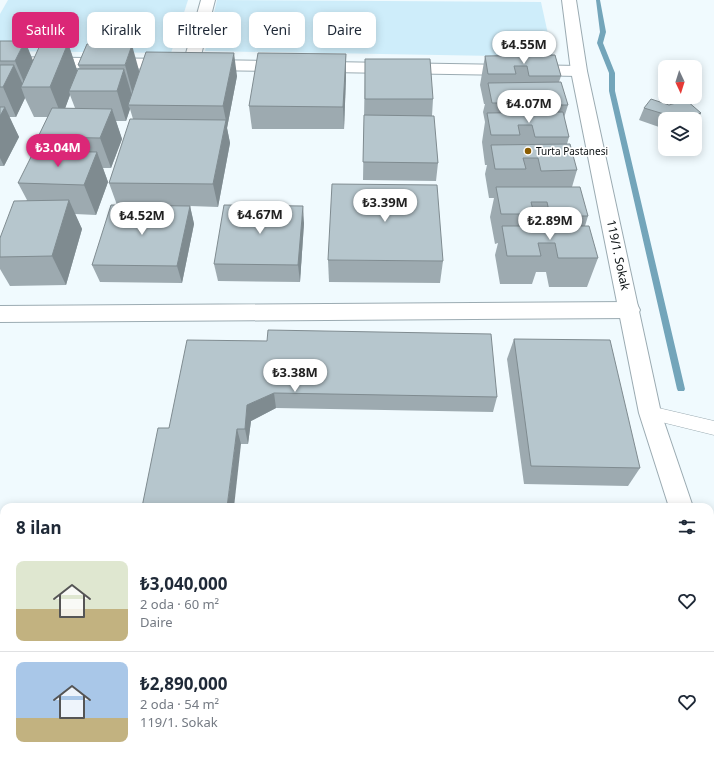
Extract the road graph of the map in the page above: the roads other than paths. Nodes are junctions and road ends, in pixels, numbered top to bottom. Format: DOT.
graph roads {
  1 [pos="208,0"];
  2 [pos="569,0"];
  3 [pos="0,62"];
  4 [pos="191,64"];
  5 [pos="579,71"];
  6 [pos="630,310"];
  7 [pos="0,314"];
  8 [pos="650,413"];
  9 [pos="714,428"];
  10 [pos="679,503"];
  1 -- 4 [label="street"];
  2 -- 5 [label="street, 119/1. Sokak"];
  3 -- 4 [label="street"];
  4 -- 5 [label="street"];
  5 -- 6 [label="street, 119/1. Sokak"];
  6 -- 7 [label="street"];
  6 -- 8 [label="street, 119/1. Sokak"];
  8 -- 9 [label="lane"];
  8 -- 10 [label="street, 119/1. Sokak"];
}
